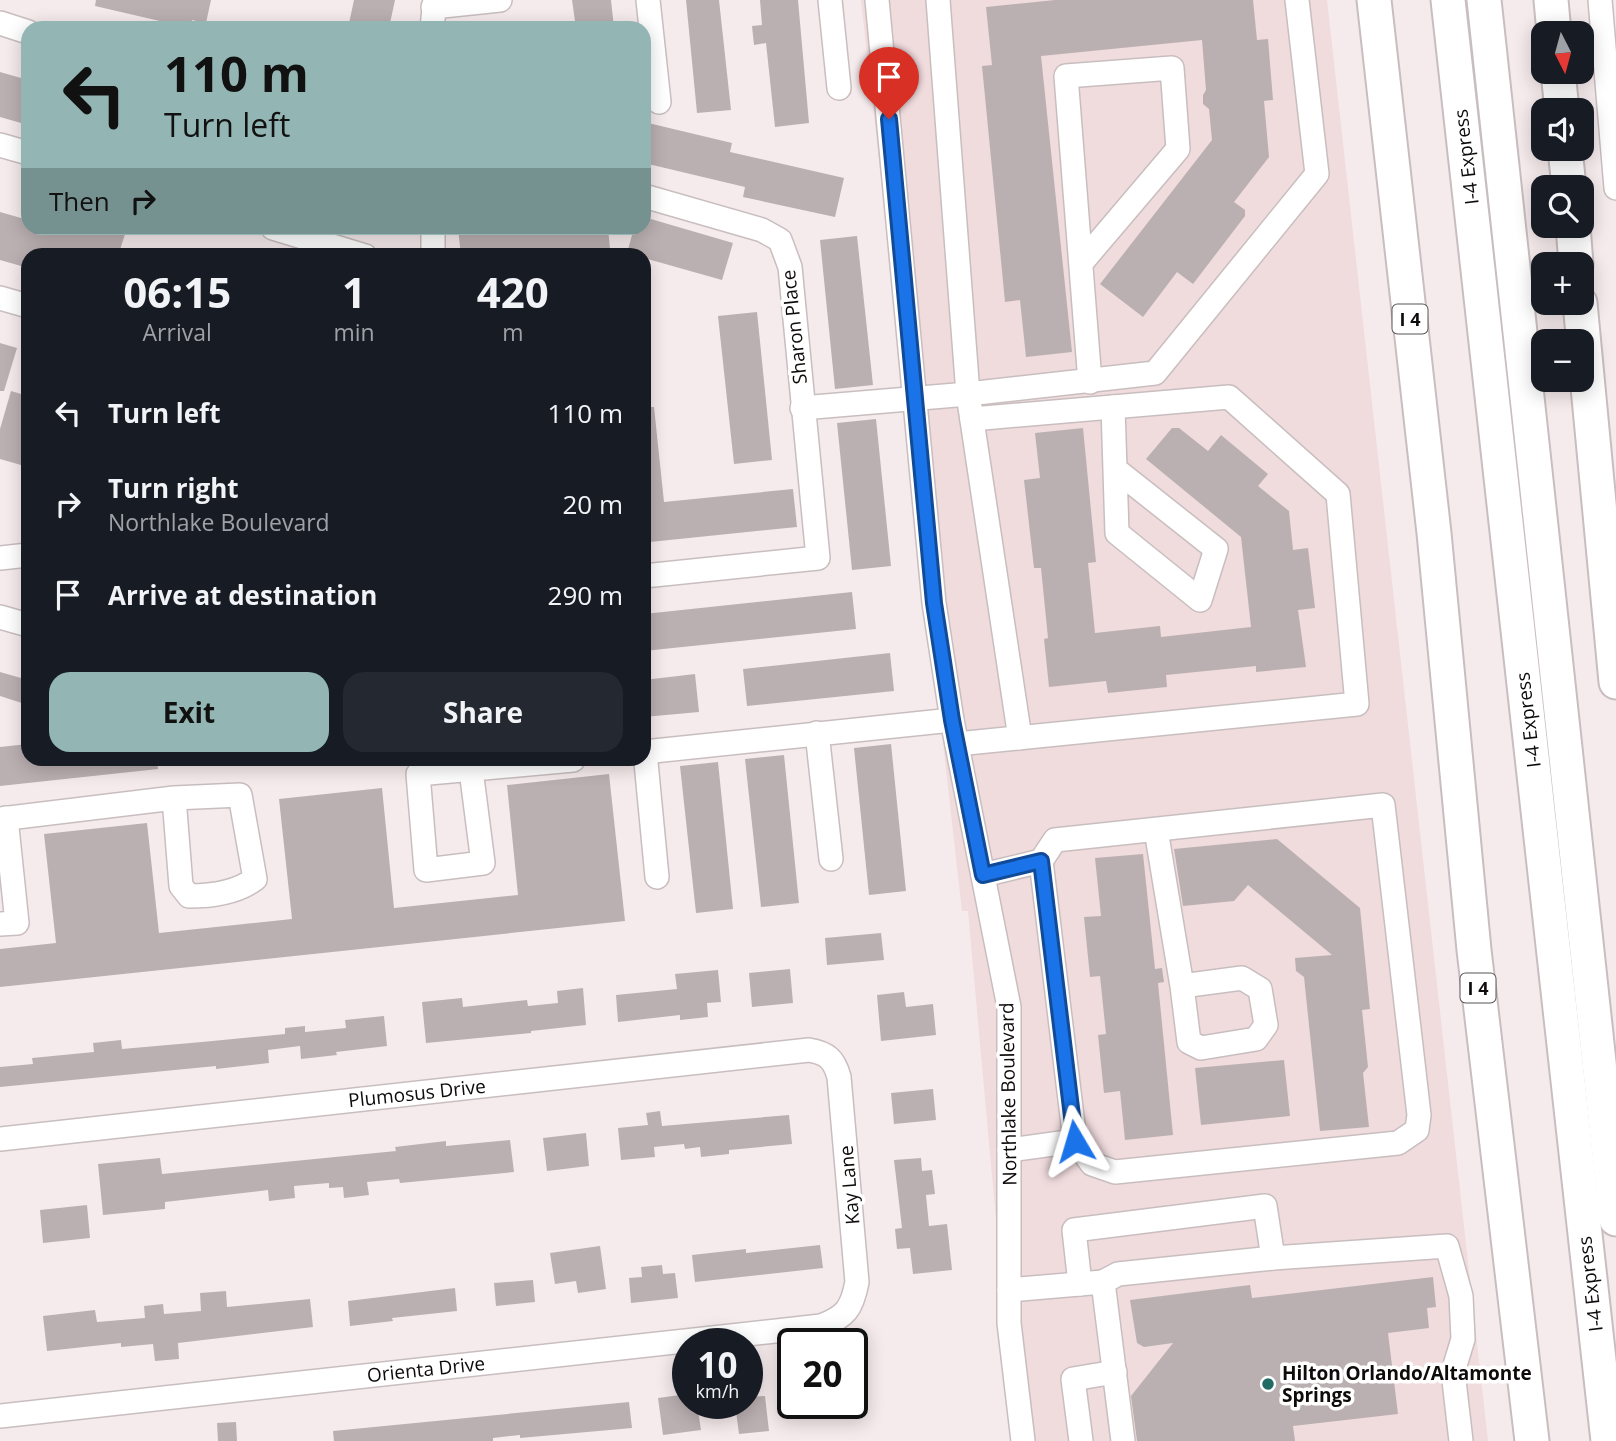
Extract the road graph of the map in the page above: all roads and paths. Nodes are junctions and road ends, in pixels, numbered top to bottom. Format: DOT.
graph roads {
  1 [pos="500,0"];
  2 [pos="648,0"];
  3 [pos="830,0"];
  4 [pos="877,0"];
  5 [pos="938,0"];
  6 [pos="1297,0"];
  7 [pos="1374,0"];
  8 [pos="1448,0"];
  9 [pos="1484,0"];
  10 [pos="1551,0"];
  11 [pos="1600,0"];
  12 [pos="433,12"];
  13 [pos="650,21"];
  14 [pos="1554,21"];
  15 [pos="0,23"];
  16 [pos="651,28"];
  17 [pos="21,30"];
  18 [pos="1611,77"];
  19 [pos="839,88"];
  20 [pos="659,102"];
  21 [pos="0,145"];
  22 [pos="21,151"];
  23 [pos="1616,188"];
  24 [pos="651,198"];
  25 [pos="296,235"];
  26 [pos="339,248"];
  27 [pos="1082,262"];
  28 [pos="0,298"];
  29 [pos="21,304"];
  30 [pos="1581,315"];
  31 [pos="1090,382"];
  32 [pos="968,394"];
  33 [pos="914,397"];
  34 [pos="1113,407"];
  35 [pos="802,408"];
  36 [pos="972,419"];
  37 [pos="1115,469"];
  38 [pos="21,553"];
  39 [pos="0,558"];
  40 [pos="651,575"];
  41 [pos="0,617"];
  42 [pos="21,623"];
  43 [pos="1616,682"];
  44 [pos="952,720"];
  45 [pos="817,733"];
  46 [pos="1020,737"];
  47 [pos="957,744"];
  48 [pos="651,751"];
  49 [pos="464,766"];
  50 [pos="469,766"];
  51 [pos="645,766"];
  52 [pos="174,798"];
  53 [pos="3,818"];
  54 [pos="1156,830"];
  55 [pos="831,859"];
  56 [pos="1041,861"];
  57 [pos="983,875"];
  58 [pos="657,877"];
  59 [pos="0,924"];
  60 [pos="1182,986"];
  61 [pos="832,1059"];
  62 [pos="0,1139"];
  63 [pos="1075,1141"];
  64 [pos="1009,1150"];
  65 [pos="1616,1219"];
  66 [pos="1273,1258"];
  67 [pos="1092,1283"];
  68 [pos="1009,1290"];
  69 [pos="848,1310"];
  70 [pos="1115,1372"];
  71 [pos="0,1416"];
  72 [pos="1023,1441"];
  73 [pos="1081,1441"];
  74 [pos="1123,1441"];
  75 [pos="1461,1441"];
  76 [pos="1532,1441"];
  77 [pos="1608,1441"];
  1 -- 12 [label="street"];
  2 -- 13 [label="street"];
  3 -- 19 [label="street"];
  4 -- 33 [label="street, Northlake Boulevard"];
  5 -- 32 [label="street"];
  6 -- 31 [label="street"];
  7 -- 76 [label="highway, I 4"];
  8 -- 77 [label="highway, I-4 Express"];
  9 -- 65 [label="highway, I-4 Express"];
  10 -- 14 [label="highway"];
  11 -- 18 [label="street"];
  15 -- 17 [label="street"];
  16 -- 20 [label="street"];
  18 -- 23 [label="street"];
  21 -- 22 [label="street"];
  24 -- 35 [label="street, Sharon Place"];
  25 -- 26 [label="street"];
  27 -- 27 [label="street"];
  27 -- 31 [label="street"];
  28 -- 29 [label="street"];
  30 -- 43 [label="highway"];
  31 -- 32 [label="street"];
  32 -- 33 [label="street"];
  32 -- 36 [label="street"];
  33 -- 35 [label="street"];
  33 -- 44 [label="street, Northlake Boulevard"];
  34 -- 36 [label="street"];
  34 -- 37 [label="street"];
  34 -- 46 [label="street"];
  35 -- 40 [label="street, Sharon Place"];
  36 -- 46 [label="street"];
  37 -- 37 [label="street"];
  38 -- 39 [label="street"];
  41 -- 42 [label="street"];
  44 -- 45 [label="street"];
  44 -- 47 [label="street, Northlake Boulevard"];
  45 -- 48 [label="street"];
  45 -- 55 [label="street"];
  46 -- 47 [label="street"];
  47 -- 57 [label="street, Northlake Boulevard"];
  49 -- 50 [label="street"];
  51 -- 58 [label="street"];
  52 -- 52 [label="street"];
  52 -- 53 [label="street"];
  53 -- 59 [label="street"];
  54 -- 56 [label="street"];
  54 -- 60 [label="street"];
  54 -- 63 [label="street"];
  56 -- 57 [label="street"];
  56 -- 63 [label="street"];
  57 -- 64 [label="street, Northlake Boulevard"];
  61 -- 62 [label="street, Plumosus Drive"];
  61 -- 69 [label="street, Kay Lane"];
  63 -- 64 [label="street"];
  64 -- 68 [label="street, Northlake Boulevard"];
  66 -- 67 [label="street"];
  66 -- 67 [label="street"];
  66 -- 75 [label="street"];
  67 -- 68 [label="street"];
  67 -- 70 [label="street"];
  68 -- 72 [label="street, Northlake Boulevard"];
  69 -- 71 [label="street, Orienta Drive"];
  70 -- 73 [label="street"];
  70 -- 74 [label="street"];
}
